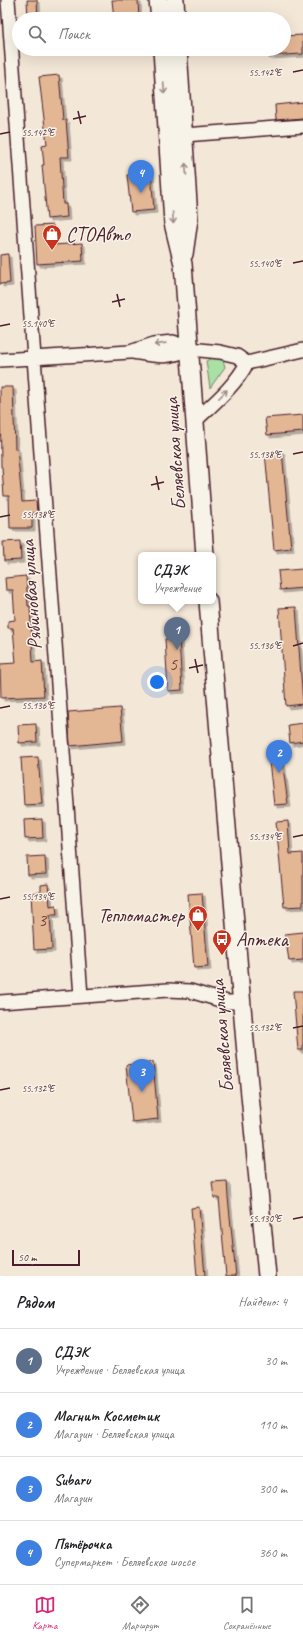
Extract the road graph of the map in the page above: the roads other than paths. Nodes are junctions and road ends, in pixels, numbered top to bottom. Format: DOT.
graph roads {
  1 [pos="8,0"];
  2 [pos="158,0"];
  3 [pos="175,0"];
  4 [pos="159,12"];
  5 [pos="176,12"];
  6 [pos="12,53"];
  7 [pos="12,56"];
  8 [pos="162,56"];
  9 [pos="178,56"];
  10 [pos="303,126"];
  11 [pos="184,135"];
  12 [pos="183,264"];
  13 [pos="190,349"];
  14 [pos="303,350"];
  15 [pos="35,357"];
  16 [pos="0,360"];
  17 [pos="247,363"];
  18 [pos="195,421"];
  19 [pos="205,552"];
  20 [pos="208,604"];
  21 [pos="81,996"];
  22 [pos="0,1002"];
  23 [pos="241,1002"];
  24 [pos="267,1276"];
  1 -- 6 [label="street, Рябиновая улица"];
  2 -- 4 [label="main road"];
  3 -- 5 [label="main road"];
  7 -- 15 [label="street, Рябиновая улица"];
  8 -- 12 [label="main road, one-way"];
  9 -- 11 [label="main road"];
  10 -- 11 [label="street"];
  12 -- 11 [label="main road, one-way"];
  12 -- 13 [label="main road, Беляевская улица"];
  13 -- 15 [label="street"];
  13 -- 17 [label="street"];
  13 -- 18 [label="main road, Беляевская улица"];
  14 -- 17 [label="street"];
  15 -- 16 [label="street"];
  15 -- 21 [label="street, Рябиновая улица"];
  18 -- 17 [label="street, one-way"];
  18 -- 19 [label="main road, Беляевская улица"];
  20 -- 23 [label="main road, Беляевская улица"];
  21 -- 22 [label="street"];
  21 -- 23 [label="street"];
  23 -- 24 [label="main road, Беляевская улица"];
}
